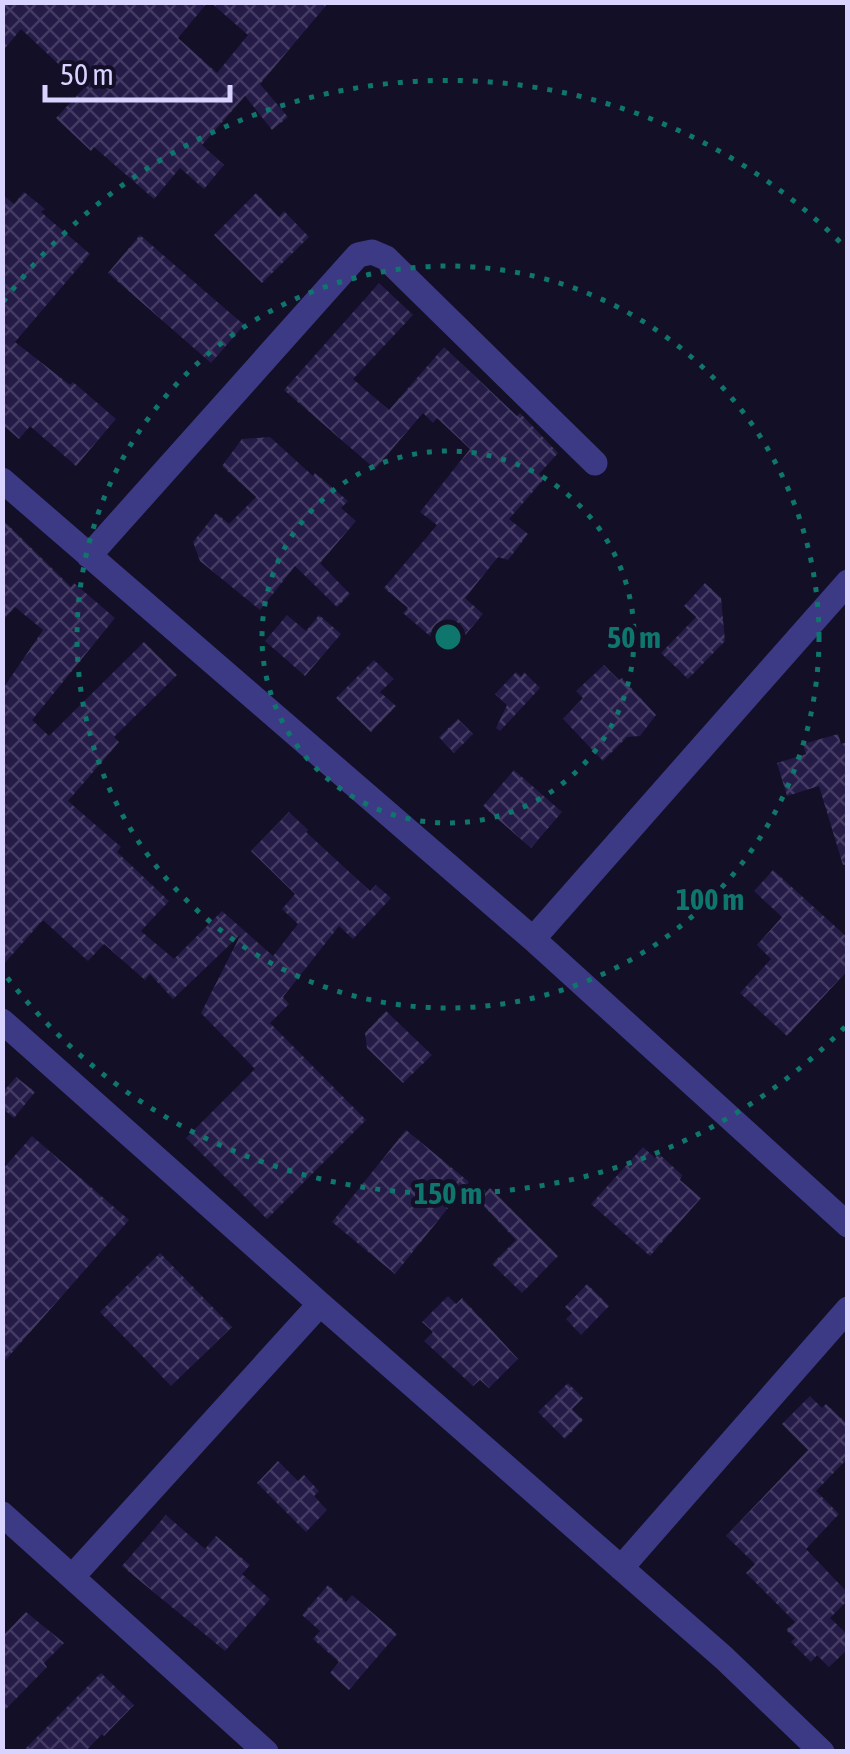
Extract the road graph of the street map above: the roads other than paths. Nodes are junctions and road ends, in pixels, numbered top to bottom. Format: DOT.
graph roads {
  1 [pos="595,463"];
  2 [pos="2,480"];
  3 [pos="89,556"];
  4 [pos="848,582"];
  5 [pos="533,938"];
  6 [pos="2,1021"];
  7 [pos="848,1225"];
  8 [pos="320,1304"];
  9 [pos="848,1309"];
  10 [pos="2,1514"];
  11 [pos="622,1568"];
  12 [pos="73,1576"];
  13 [pos="266,1752"];
  14 [pos="822,1752"];
  1 -- 3 [label="street"];
  2 -- 3 [label="street"];
  3 -- 5 [label="street"];
  4 -- 5 [label="street"];
  5 -- 7 [label="street"];
  6 -- 8 [label="street"];
  8 -- 11 [label="street"];
  8 -- 12 [label="street"];
  9 -- 11 [label="street"];
  10 -- 12 [label="street"];
  11 -- 14 [label="street"];
  12 -- 13 [label="street"];
}
